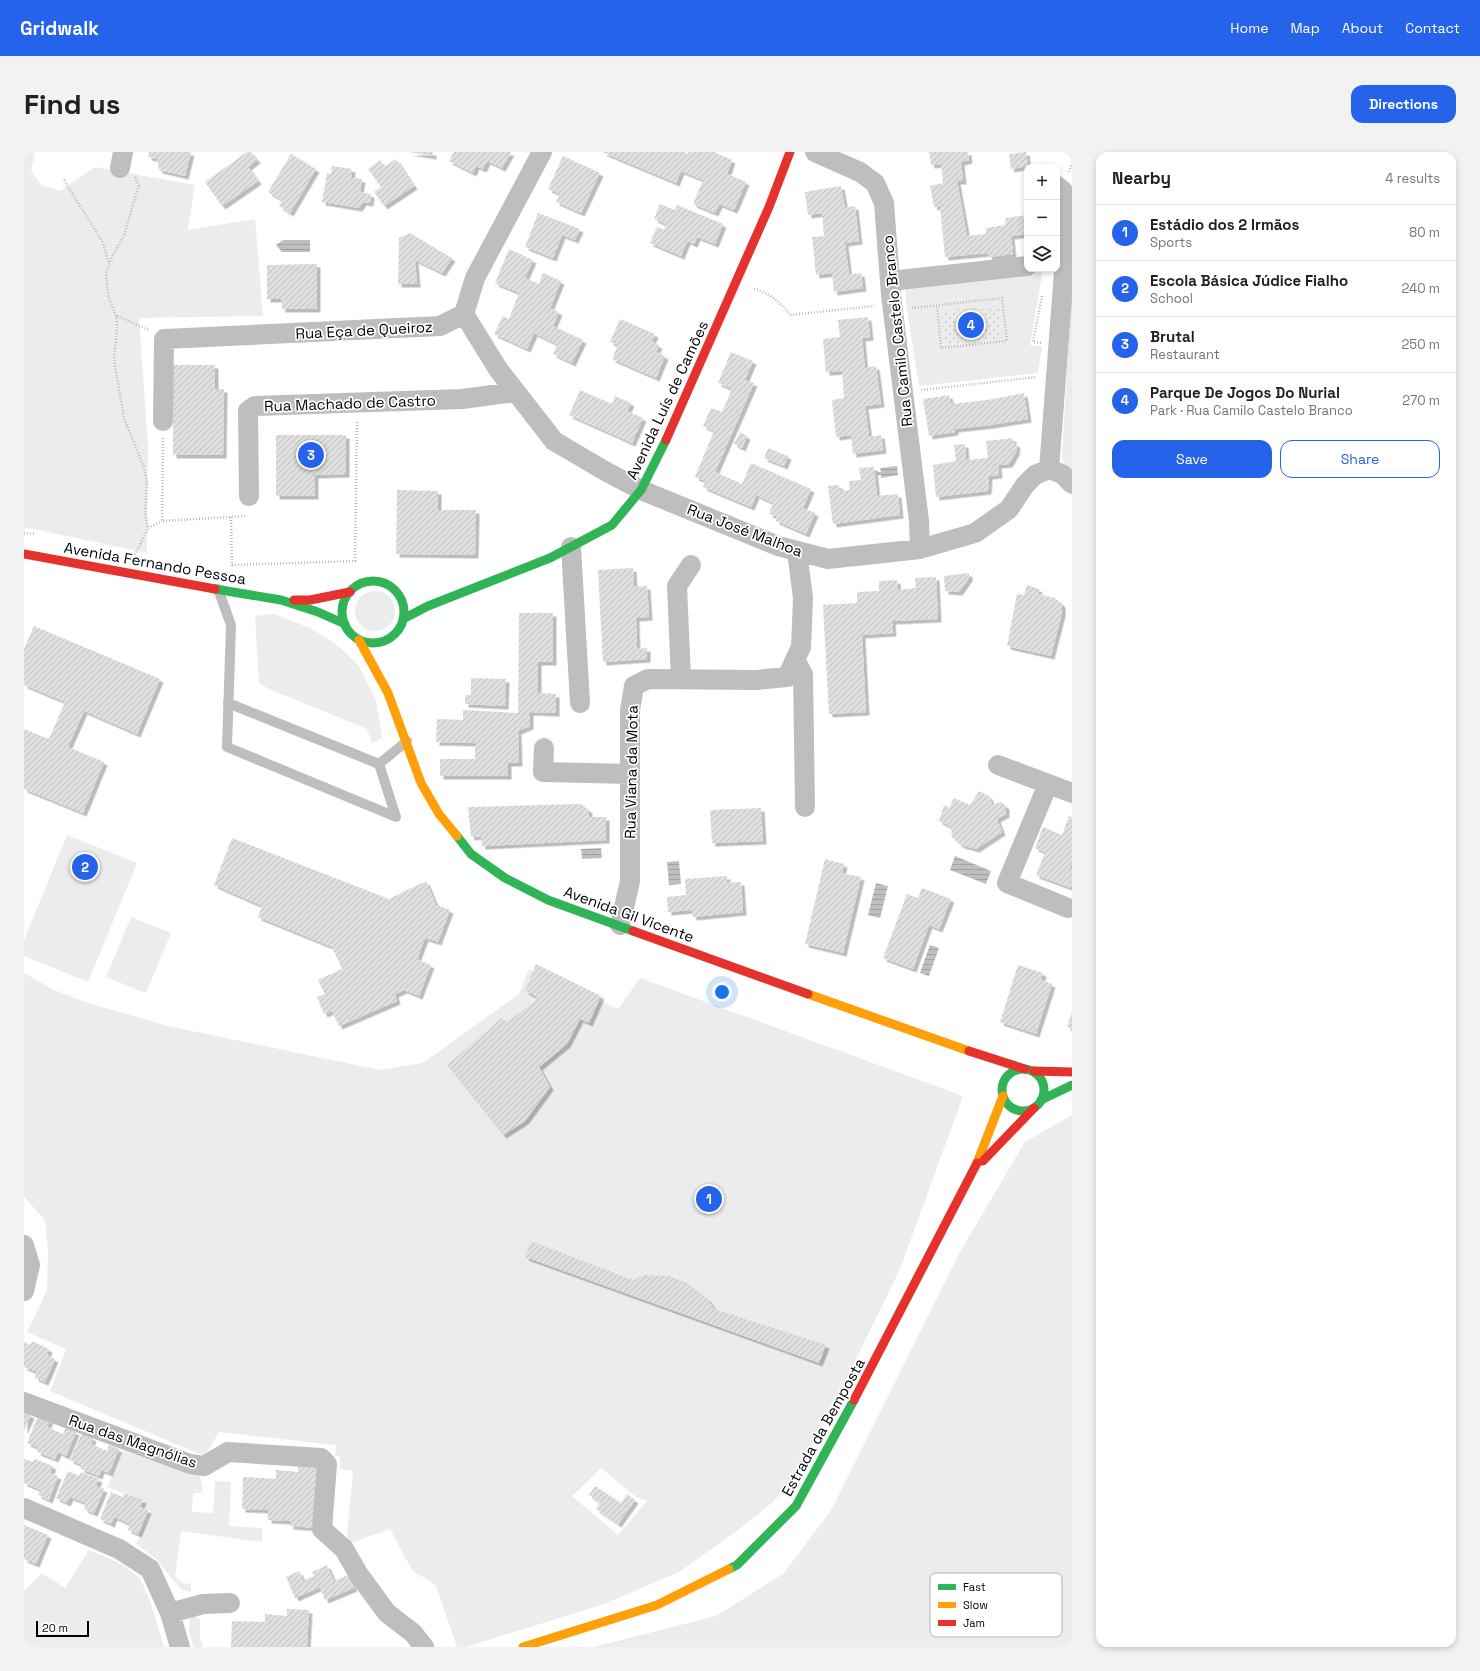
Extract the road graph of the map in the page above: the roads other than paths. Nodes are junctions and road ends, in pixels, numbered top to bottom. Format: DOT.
graph roads {
  1 [pos="542,152"];
  2 [pos="790,152"];
  3 [pos="815,152"];
  4 [pos="1060,188"];
  5 [pos="1061,262"];
  6 [pos="1024,266"];
  7 [pos="890,281"];
  8 [pos="464,314"];
  9 [pos="515,392"];
  10 [pos="163,422"];
  11 [pos="1049,469"];
  12 [pos="1072,484"];
  13 [pos="641,490"];
  14 [pos="249,496"];
  15 [pos="571,547"];
  16 [pos="920,549"];
  17 [pos="797,551"];
  18 [pos="24,554"];
  19 [pos="691,565"];
  20 [pos="218,589"];
  21 [pos="396,591"];
  22 [pos="464,591"];
  23 [pos="350,592"];
  24 [pos="440,592"];
  25 [pos="409,593"];
  26 [pos="281,600"];
  27 [pos="404,619"];
  28 [pos="345,624"];
  29 [pos="359,640"];
  30 [pos="795,660"];
  31 [pos="386,671"];
  32 [pos="681,679"];
  33 [pos="388,693"];
  34 [pos="580,702"];
  35 [pos="228,703"];
  36 [pos="407,741"];
  37 [pos="544,748"];
  38 [pos="379,764"];
  39 [pos="998,765"];
  40 [pos="630,774"];
  41 [pos="1048,784"];
  42 [pos="1072,793"];
  43 [pos="805,807"];
  44 [pos="1068,908"];
  45 [pos="620,925"];
  46 [pos="956,1047"];
  47 [pos="982,1065"];
  48 [pos="1030,1070"];
  49 [pos="1072,1072"];
  50 [pos="994,1077"];
  51 [pos="1072,1085"];
  52 [pos="1003,1093"];
  53 [pos="1041,1100"];
  54 [pos="1034,1108"];
  55 [pos="975,1170"];
  56 [pos="24,1245"];
  57 [pos="24,1291"];
  58 [pos="24,1402"];
  59 [pos="24,1508"];
  60 [pos="230,1603"];
  61 [pos="170,1613"];
  62 [pos="180,1647"];
  63 [pos="424,1647"];
  64 [pos="523,1647"];
  1 -- 8 [label="street"];
  2 -- 13 [label="street, Avenida Luís de Camões"];
  3 -- 7 [label="street, Rua Camilo Castelo Branco"];
  4 -- 5 [label="street"];
  5 -- 11 [label="street"];
  6 -- 7 [label="street"];
  7 -- 16 [label="street, Rua Camilo Castelo Branco"];
  8 -- 9 [label="street, Rua José Malhoa"];
  8 -- 10 [label="street, Rua Eça de Queiroz"];
  9 -- 13 [label="street, Rua José Malhoa"];
  9 -- 14 [label="street, Rua Machado de Castro"];
  11 -- 12 [label="street"];
  11 -- 16 [label="street, Rua José Malhoa"];
  13 -- 15 [label="street, Avenida Luís de Camões"];
  13 -- 17 [label="street, Rua José Malhoa"];
  15 -- 22 [label="street, Avenida Luís de Camões"];
  15 -- 34 [label="street"];
  16 -- 17 [label="street, Rua José Malhoa"];
  17 -- 30 [label="street, Rua Viana da Mota"];
  18 -- 20 [label="street, Avenida Fernando Pessoa"];
  19 -- 32 [label="street"];
  20 -- 26 [label="street, Avenida Fernando Pessoa"];
  20 -- 35 [label="lane"];
  21 -- 23 [label="street"];
  21 -- 25 [label="street"];
  21 -- 27 [label="street"];
  22 -- 24 [label="street"];
  22 -- 27 [label="street"];
  23 -- 26 [label="street"];
  23 -- 28 [label="street"];
  26 -- 28 [label="street"];
  27 -- 29 [label="street"];
  28 -- 29 [label="street"];
  29 -- 33 [label="street"];
  30 -- 32 [label="street, Rua Viana da Mota"];
  30 -- 43 [label="street"];
  31 -- 33 [label="street"];
  32 -- 40 [label="street, Rua Viana da Mota"];
  33 -- 36 [label="street, Avenida Gil Vicente"];
  35 -- 38 [label="lane"];
  35 -- 38 [label="lane"];
  36 -- 38 [label="lane"];
  36 -- 45 [label="street, Avenida Gil Vicente"];
  37 -- 40 [label="street"];
  39 -- 41 [label="street"];
  40 -- 45 [label="street, Rua Viana da Mota"];
  41 -- 42 [label="street"];
  41 -- 44 [label="street"];
  45 -- 46 [label="street, Avenida Gil Vicente"];
  46 -- 47 [label="street"];
  46 -- 48 [label="street"];
  48 -- 49 [label="street"];
  48 -- 52 [label="street"];
  48 -- 53 [label="street"];
  50 -- 52 [label="street"];
  51 -- 53 [label="street"];
  52 -- 54 [label="street"];
  52 -- 55 [label="street"];
  53 -- 54 [label="street"];
  54 -- 55 [label="street"];
  55 -- 64 [label="street, Estrada da Bemposta"];
  56 -- 57 [label="street"];
  58 -- 63 [label="street, Rua das Magnólias"];
  59 -- 61 [label="street"];
  60 -- 61 [label="street"];
  61 -- 62 [label="street"];
}
